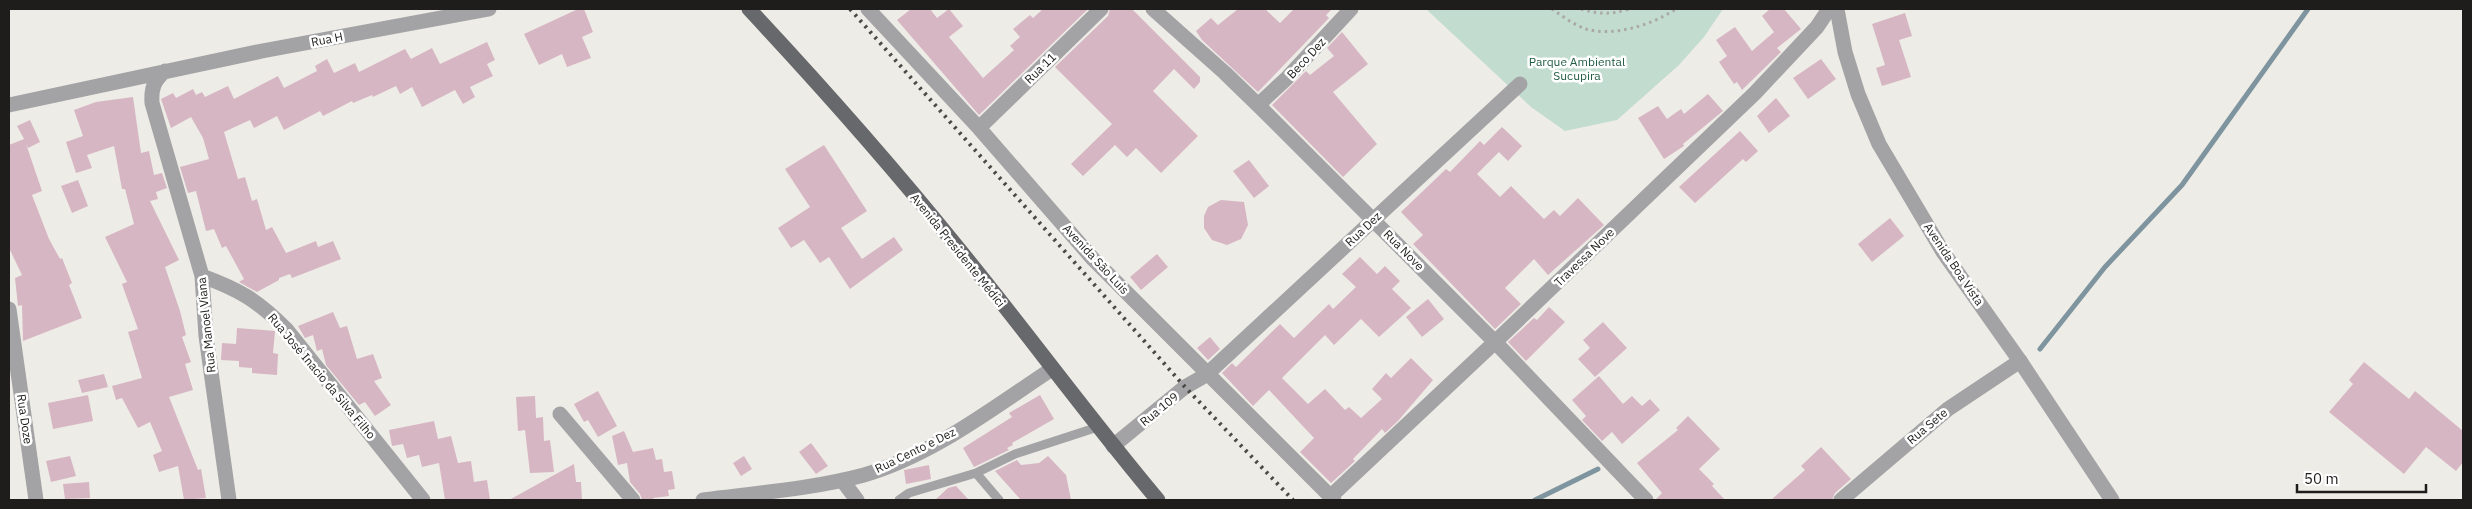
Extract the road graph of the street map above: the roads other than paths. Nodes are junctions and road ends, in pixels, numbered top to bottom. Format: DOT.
graph roads {
  1 [pos="489,9"];
  2 [pos="749,9"];
  3 [pos="868,9"];
  4 [pos="1101,9"];
  5 [pos="1153,9"];
  6 [pos="1351,9"];
  7 [pos="1829,9"];
  8 [pos="1837,9"];
  9 [pos="165,71"];
  10 [pos="1520,84"];
  11 [pos="1258,104"];
  12 [pos="9,105"];
  13 [pos="980,128"];
  14 [pos="1373,220"];
  15 [pos="202,276"];
  16 [pos="9,309"];
  17 [pos="1496,342"];
  18 [pos="2020,361"];
  19 [pos="1052,369"];
  20 [pos="1206,375"];
  21 [pos="560,414"];
  22 [pos="1098,428"];
  23 [pos="1113,446"];
  24 [pos="976,473"];
  25 [pos="842,480"];
  26 [pos="1332,498"];
  27 [pos="36,500"];
  28 [pos="229,500"];
  29 [pos="423,500"];
  30 [pos="633,500"];
  31 [pos="703,500"];
  32 [pos="857,500"];
  33 [pos="899,500"];
  34 [pos="1000,500"];
  35 [pos="1158,500"];
  36 [pos="1646,500"];
  37 [pos="1841,500"];
  38 [pos="2112,500"];
  1 -- 9 [label="street, Rua H"];
  2 -- 19 [label="main road, Avenida Presidente Médici"];
  3 -- 13 [label="street, Avenida São Luis"];
  4 -- 13 [label="street, Rua 11"];
  5 -- 11 [label="street, Rua Nove"];
  6 -- 11 [label="street, Beco Dez"];
  7 -- 17 [label="street, Travessa Nove"];
  8 -- 18 [label="street, Avenida Boa Vista"];
  9 -- 12 [label="street, Rua H"];
  9 -- 15 [label="street, Rua Manoel Viana"];
  10 -- 14 [label="street, Rua Dez"];
  11 -- 14 [label="street, Rua Nove"];
  13 -- 20 [label="street, Avenida São Luis"];
  14 -- 17 [label="street, Rua Nove"];
  14 -- 20 [label="street, Rua Dez"];
  15 -- 28 [label="street, Rua Manoel Viana"];
  15 -- 29 [label="street, Rua José Inacio da Silva Filho"];
  16 -- 27 [label="street, Rua Doze"];
  17 -- 26 [label="street, Travessa Nove"];
  17 -- 36 [label="street, Rua Nove"];
  18 -- 37 [label="street, Rua Sete"];
  18 -- 38 [label="street, Avenida Boa Vista"];
  19 -- 22 [label="main road, Avenida Presidente Médici"];
  19 -- 25 [label="street, Rua Cento e Dez"];
  20 -- 23 [label="street, Rua 109"];
  20 -- 26 [label="street, Avenida São Luis"];
  21 -- 30 [label="street"];
  22 -- 23 [label="main road, Avenida Presidente Médici"];
  22 -- 24 [label="lane"];
  23 -- 35 [label="main road, Avenida Presidente Médici"];
  24 -- 33 [label="lane"];
  24 -- 34 [label="lane"];
  25 -- 31 [label="street, Rua Cento e Dez"];
  25 -- 32 [label="street"];
}
